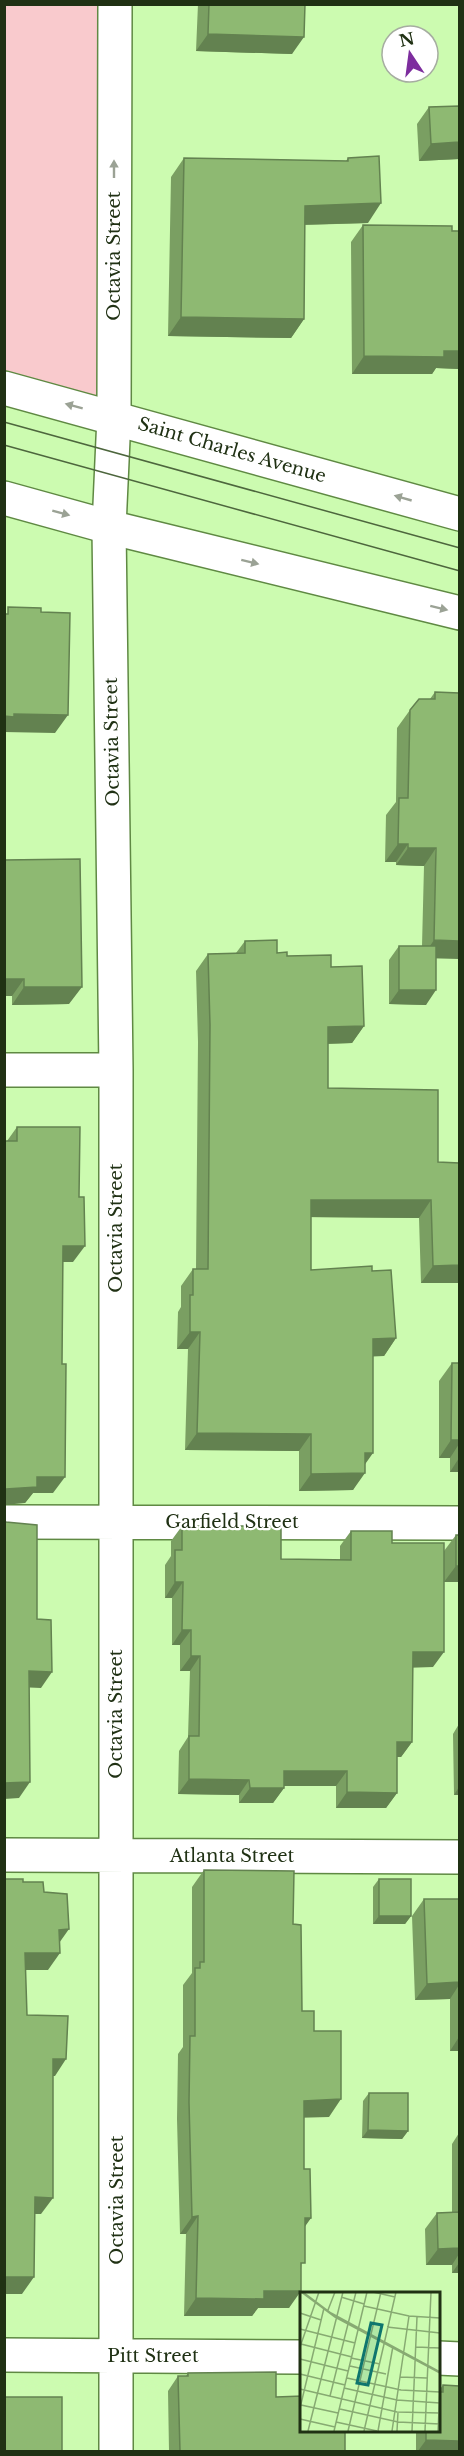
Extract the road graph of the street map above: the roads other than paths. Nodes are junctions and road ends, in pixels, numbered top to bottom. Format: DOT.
graph roads {
  1 [pos="115,4"];
  2 [pos="4,388"];
  3 [pos="114,417"];
  4 [pos="4,498"];
  5 [pos="459,514"];
  6 [pos="109,527"];
  7 [pos="459,614"];
  8 [pos="4,1070"];
  9 [pos="116,1070"];
  10 [pos="116,1521"];
  11 [pos="4,1522"];
  12 [pos="459,1523"];
  13 [pos="4,1855"];
  14 [pos="117,1855"];
  15 [pos="459,1857"];
  16 [pos="4,2355"];
  17 [pos="117,2355"];
  18 [pos="300,2357"];
  19 [pos="440,2358"];
  20 [pos="459,2359"];
  21 [pos="116,2451"];
  3 -- 1 [label="street, Octavia Street, one-way"];
  3 -- 2 [label="street, Saint Charles Avenue, one-way"];
  5 -- 3 [label="street, Saint Charles Avenue, one-way"];
  3 -- 6 [label="street, Octavia Street"];
  4 -- 6 [label="street, one-way"];
  6 -- 7 [label="street, one-way"];
  6 -- 9 [label="street, Octavia Street"];
  8 -- 9 [label="street"];
  9 -- 10 [label="street, Octavia Street"];
  10 -- 11 [label="street, Garfield Street"];
  10 -- 12 [label="street, Garfield Street"];
  10 -- 14 [label="street, Octavia Street"];
  13 -- 14 [label="street, Atlanta Street"];
  14 -- 15 [label="street, Atlanta Street"];
  14 -- 17 [label="street, Octavia Street"];
  16 -- 17 [label="street, Pitt Street"];
  17 -- 18 [label="street, Pitt Street"];
  17 -- 21 [label="street, Octavia Street"];
  19 -- 20 [label="street"];
}
